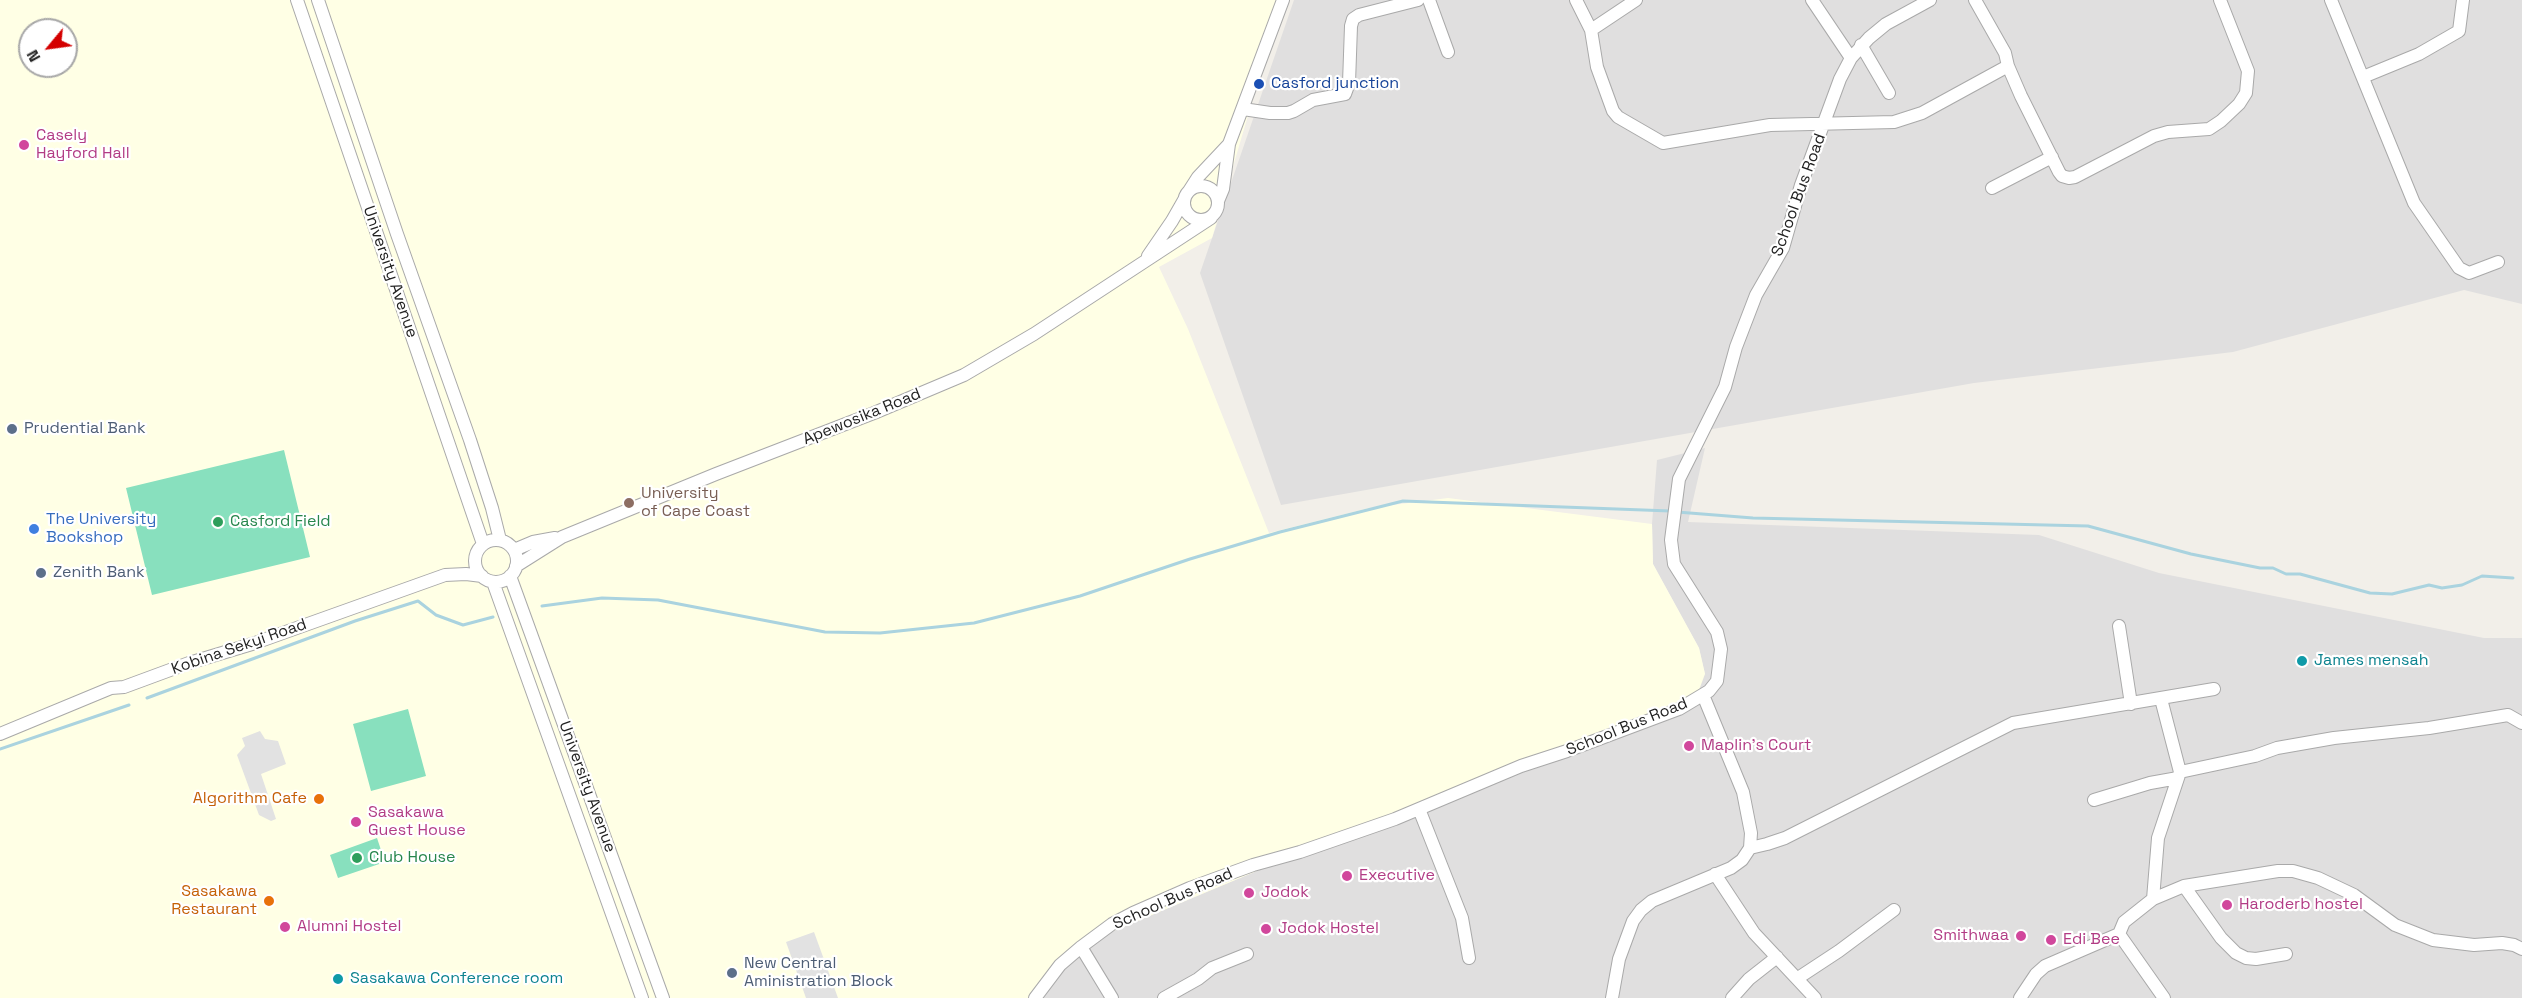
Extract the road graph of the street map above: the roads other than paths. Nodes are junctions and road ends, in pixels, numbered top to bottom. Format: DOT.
graph roads {
  1 [pos="297,0"];
  2 [pos="318,0"];
  3 [pos="1283,0"];
  4 [pos="1418,0"];
  5 [pos="1429,0"];
  6 [pos="1576,0"];
  7 [pos="1636,0"];
  8 [pos="1812,0"];
  9 [pos="1930,0"];
  10 [pos="1976,0"];
  11 [pos="2220,0"];
  12 [pos="2331,0"];
  13 [pos="2463,0"];
  14 [pos="1390,3"];
  15 [pos="1591,30"];
  16 [pos="1861,45"];
  17 [pos="1448,52"];
  18 [pos="1851,58"];
  19 [pos="2008,66"];
  20 [pos="2363,77"];
  21 [pos="1889,93"];
  22 [pos="1243,109"];
  23 [pos="1824,125"];
  24 [pos="1229,144"];
  25 [pos="2052,157"];
  26 [pos="1992,188"];
  27 [pos="1187,194"];
  28 [pos="1218,201"];
  29 [pos="1210,218"];
  30 [pos="1144,261"];
  31 [pos="2498,262"];
  32 [pos="562,537"];
  33 [pos="500,540"];
  34 [pos="483,544"];
  35 [pos="514,550"];
  36 [pos="476,560"];
  37 [pos="513,571"];
  38 [pos="445,575"];
  39 [pos="488,579"];
  40 [pos="2119,626"];
  41 [pos="2214,689"];
  42 [pos="1703,696"];
  43 [pos="2161,699"];
  44 [pos="2131,704"];
  45 [pos="2522,723"];
  46 [pos="0,734"];
  47 [pos="2179,775"];
  48 [pos="2094,800"];
  49 [pos="1419,809"];
  50 [pos="1750,848"];
  51 [pos="1715,874"];
  52 [pos="2184,886"];
  53 [pos="2153,899"];
  54 [pos="1894,910"];
  55 [pos="2120,934"];
  56 [pos="1081,946"];
  57 [pos="2522,949"];
  58 [pos="1247,954"];
  59 [pos="2286,954"];
  60 [pos="1777,957"];
  61 [pos="1468,958"];
  62 [pos="1798,978"];
  63 [pos="642,998"];
  64 [pos="663,998"];
  65 [pos="1035,998"];
  66 [pos="1112,998"];
  67 [pos="1164,998"];
  68 [pos="1612,998"];
  69 [pos="1732,998"];
  70 [pos="1815,998"];
  71 [pos="2020,998"];
  72 [pos="2164,998"];
  1 -- 34 [label="street, University Avenue"];
  2 -- 33 [label="street, University Avenue"];
  3 -- 22 [label="street, Apewosika Road"];
  4 -- 14 [label="street"];
  5 -- 17 [label="street"];
  6 -- 15 [label="street"];
  7 -- 15 [label="street"];
  8 -- 18 [label="street"];
  9 -- 16 [label="street, School Bus Road"];
  10 -- 19 [label="street"];
  11 -- 25 [label="street"];
  12 -- 20 [label="street"];
  13 -- 20 [label="street"];
  14 -- 22 [label="street"];
  15 -- 23 [label="street"];
  16 -- 18 [label="street, School Bus Road"];
  16 -- 21 [label="street"];
  18 -- 23 [label="street, School Bus Road"];
  19 -- 23 [label="street"];
  19 -- 25 [label="street"];
  20 -- 31 [label="street"];
  22 -- 24 [label="street, Apewosika Road"];
  23 -- 42 [label="street, School Bus Road"];
  24 -- 27 [label="street, Apewosika Road"];
  24 -- 28 [label="street, Apewosika Road"];
  25 -- 26 [label="street"];
  27 -- 28 [label="street"];
  27 -- 29 [label="street"];
  27 -- 30 [label="street, Apewosika Road"];
  28 -- 29 [label="street"];
  29 -- 30 [label="street, Apewosika Road"];
  30 -- 32 [label="street, Apewosika Road"];
  32 -- 35 [label="street"];
  32 -- 37 [label="street"];
  33 -- 34 [label="street"];
  33 -- 35 [label="street"];
  34 -- 36 [label="street"];
  35 -- 37 [label="street"];
  36 -- 38 [label="street"];
  36 -- 39 [label="street"];
  37 -- 39 [label="street"];
  37 -- 64 [label="street, University Avenue"];
  38 -- 39 [label="street, Kobina Sekyi Road"];
  38 -- 46 [label="street, Kobina Sekyi Road"];
  39 -- 63 [label="street, University Avenue"];
  40 -- 44 [label="street"];
  41 -- 43 [label="street"];
  42 -- 49 [label="street, School Bus Road"];
  42 -- 50 [label="street"];
  43 -- 44 [label="street"];
  43 -- 47 [label="street"];
  44 -- 50 [label="street"];
  45 -- 47 [label="street"];
  47 -- 48 [label="street"];
  47 -- 53 [label="street"];
  49 -- 56 [label="street, School Bus Road"];
  49 -- 61 [label="street"];
  50 -- 51 [label="street"];
  51 -- 60 [label="street"];
  51 -- 68 [label="street"];
  52 -- 53 [label="street"];
  52 -- 57 [label="street"];
  52 -- 59 [label="street"];
  53 -- 55 [label="street"];
  54 -- 62 [label="street"];
  55 -- 71 [label="street"];
  55 -- 72 [label="street"];
  56 -- 65 [label="street, School Bus Road"];
  56 -- 66 [label="street"];
  58 -- 67 [label="street"];
  60 -- 62 [label="street"];
  60 -- 69 [label="street"];
  62 -- 70 [label="street"];
}
